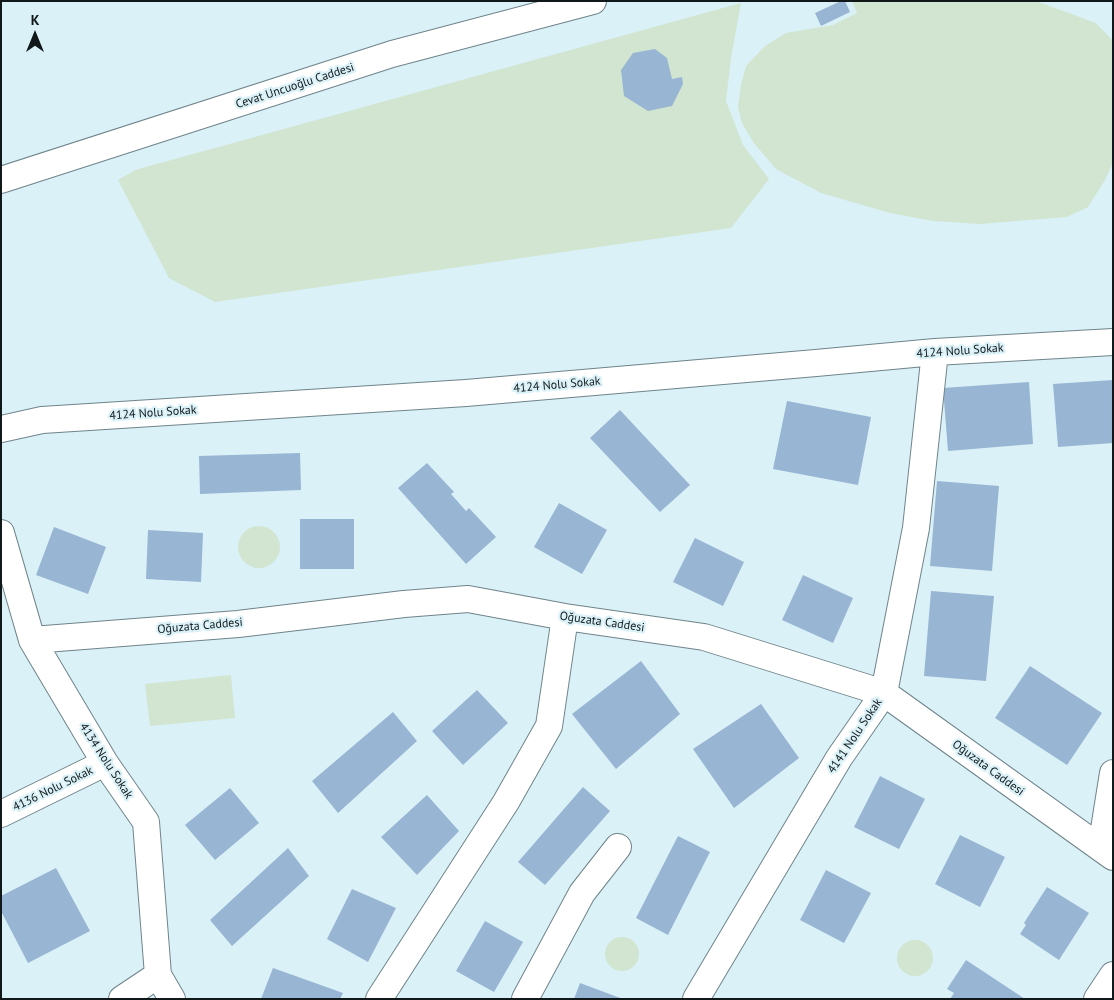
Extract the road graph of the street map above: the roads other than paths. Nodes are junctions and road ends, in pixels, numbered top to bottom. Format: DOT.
graph roads {
  1 [pos="593,1"];
  2 [pos="1,180"];
  3 [pos="1113,342"];
  4 [pos="934,352"];
  5 [pos="1,429"];
  6 [pos="1,532"];
  7 [pos="565,617"];
  8 [pos="32,640"];
  9 [pos="884,693"];
  10 [pos="106,764"];
  11 [pos="1113,773"];
  12 [pos="1,814"];
  13 [pos="618,847"];
  14 [pos="1107,852"];
  15 [pos="1113,975"];
  16 [pos="158,976"];
  17 [pos="122,999"];
  18 [pos="172,999"];
  19 [pos="379,999"];
  20 [pos="525,999"];
  21 [pos="696,999"];
  22 [pos="1097,999"];
  1 -- 2 [label="street, Cevat Uncuoğlu Caddesi"];
  3 -- 4 [label="street, 4124 Nolu Sokak"];
  4 -- 5 [label="street, 4124 Nolu Sokak"];
  4 -- 9 [label="street, 4141 Nolu Sokak"];
  6 -- 8 [label="street, 4134 Nolu Sokak"];
  7 -- 8 [label="street, Oğuzata Caddesi"];
  7 -- 9 [label="street, Oğuzata Caddesi"];
  7 -- 19 [label="street"];
  8 -- 10 [label="street, 4134 Nolu Sokak"];
  9 -- 14 [label="street, Oğuzata Caddesi"];
  9 -- 21 [label="street, 4141 Nolu Sokak"];
  10 -- 12 [label="street, 4136 Nolu Sokak"];
  10 -- 16 [label="street, 4134 Nolu Sokak"];
  11 -- 14 [label="street"];
  13 -- 20 [label="street"];
  15 -- 22 [label="street"];
  16 -- 17 [label="street"];
  16 -- 18 [label="street, 4134 Nolu Sokak"];
}
